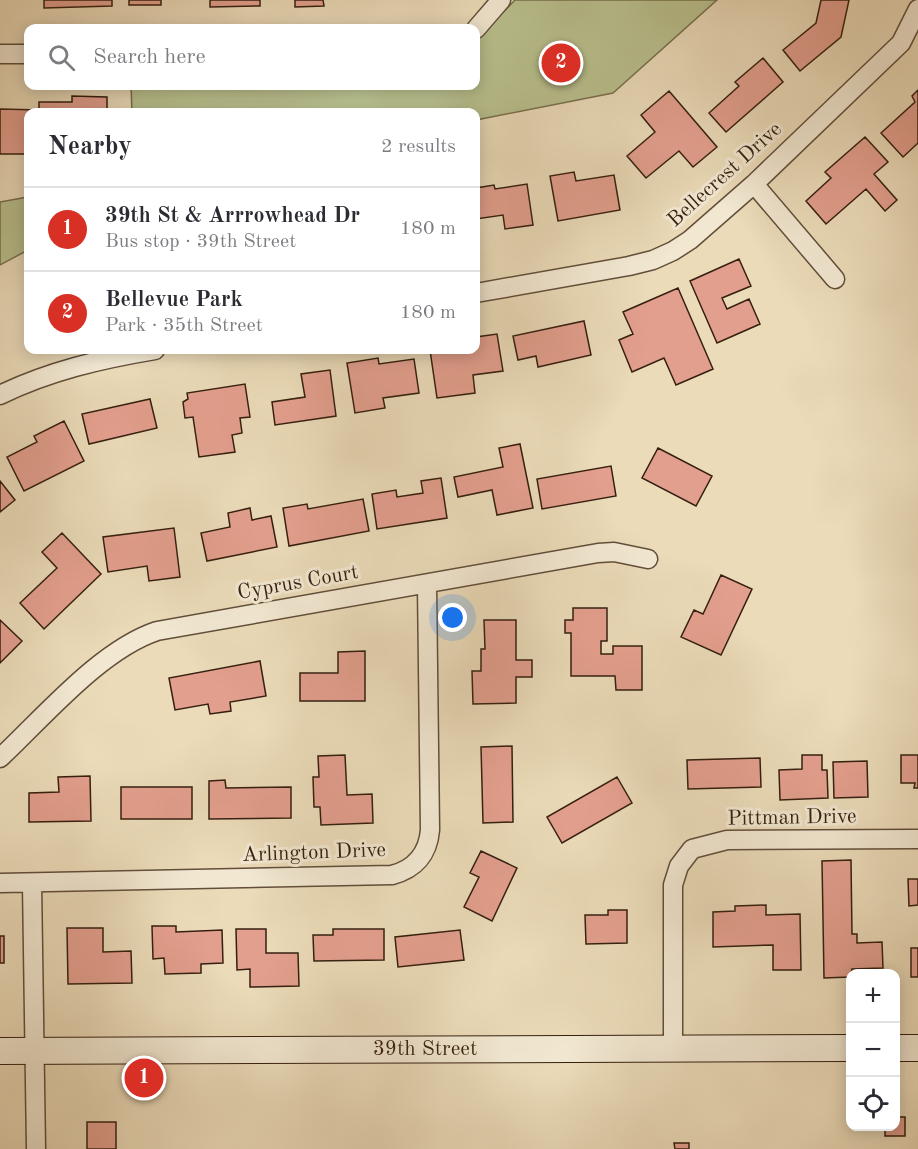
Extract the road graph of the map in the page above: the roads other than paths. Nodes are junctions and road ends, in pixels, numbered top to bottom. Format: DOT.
graph roads {
  1 [pos="501,0"];
  2 [pos="918,9"];
  3 [pos="480,24"];
  4 [pos="0,54"];
  5 [pos="24,54"];
  6 [pos="754,184"];
  7 [pos="835,279"];
  8 [pos="480,292"];
  9 [pos="135,354"];
  10 [pos="0,395"];
  11 [pos="648,559"];
  12 [pos="427,585"];
  13 [pos="0,758"];
  14 [pos="918,839"];
  15 [pos="0,883"];
  16 [pos="32,883"];
  17 [pos="673,1048"];
  18 [pos="846,1048"];
  19 [pos="900,1048"];
  20 [pos="918,1048"];
  21 [pos="0,1051"];
  22 [pos="36,1051"];
  23 [pos="36,1149"];
  1 -- 3 [label="street"];
  2 -- 6 [label="street, Bellecrest Drive"];
  4 -- 5 [label="street"];
  6 -- 7 [label="street"];
  6 -- 8 [label="street, Bellecrest Drive"];
  9 -- 10 [label="street"];
  11 -- 12 [label="street, Cyprus Court"];
  12 -- 13 [label="street, Cyprus Court"];
  12 -- 16 [label="street, Arlington Drive"];
  14 -- 17 [label="street, Pittman Drive"];
  15 -- 16 [label="street, Arlington Drive"];
  16 -- 22 [label="street"];
  17 -- 18 [label="main road, 39th Street"];
  17 -- 22 [label="main road, 39th Street"];
  19 -- 20 [label="main road"];
  21 -- 22 [label="main road, 39th Street"];
  22 -- 23 [label="street"];
}
